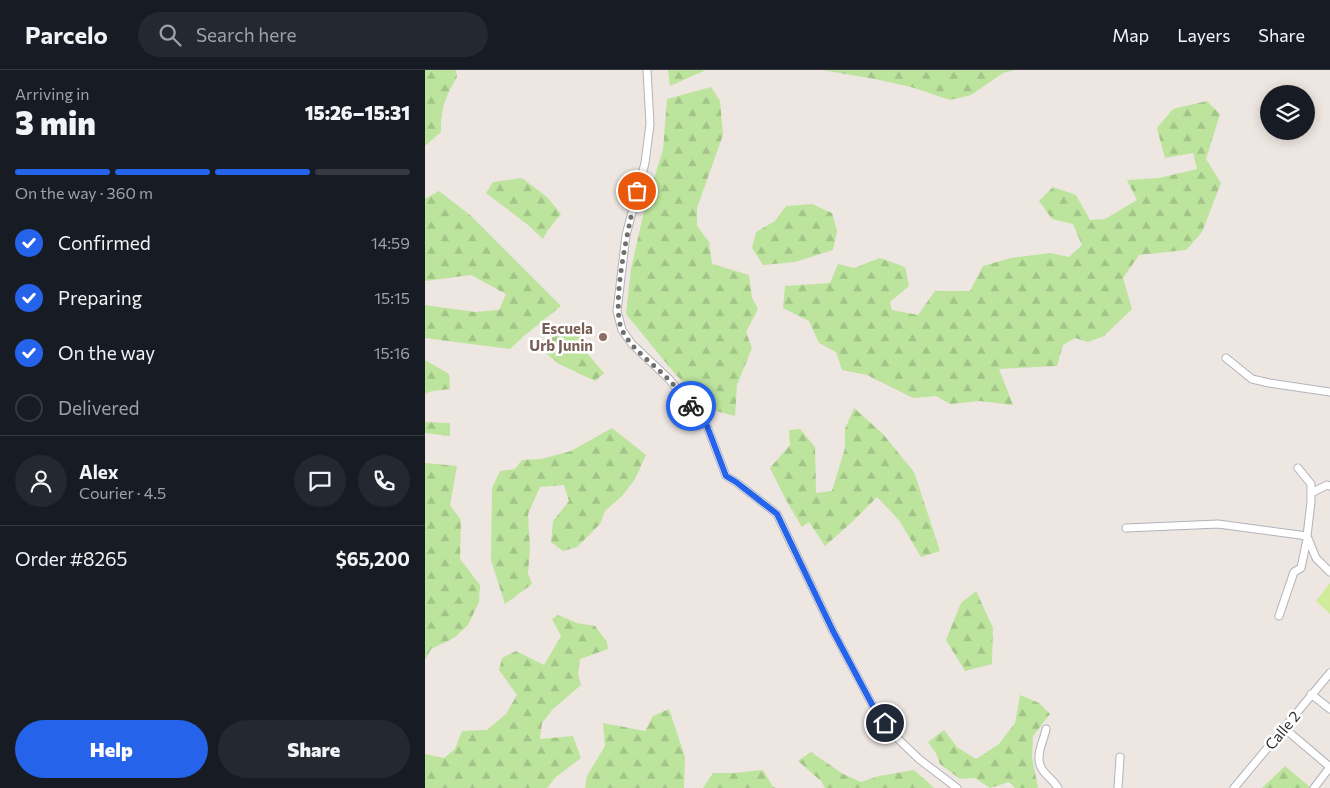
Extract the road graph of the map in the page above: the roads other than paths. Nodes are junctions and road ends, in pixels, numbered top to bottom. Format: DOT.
graph roads {
  1 [pos="647,70"];
  2 [pos="1227,358"];
  3 [pos="1330,392"];
  4 [pos="1298,468"];
  5 [pos="1330,486"];
  6 [pos="1311,492"];
  7 [pos="1126,528"];
  8 [pos="1307,536"];
  9 [pos="1330,572"];
  10 [pos="1279,616"];
  11 [pos="1330,673"];
  12 [pos="1311,694"];
  13 [pos="1330,709"];
  14 [pos="1284,728"];
  15 [pos="1046,729"];
  16 [pos="1120,757"];
  17 [pos="1330,767"];
  18 [pos="957,788"];
  19 [pos="1058,788"];
  20 [pos="1118,788"];
  21 [pos="1234,788"];
  22 [pos="1314,788"];
  1 -- 18 [label="street"];
  2 -- 3 [label="street"];
  4 -- 6 [label="street"];
  5 -- 6 [label="street"];
  6 -- 8 [label="street"];
  7 -- 8 [label="street"];
  8 -- 9 [label="street"];
  8 -- 10 [label="street"];
  11 -- 12 [label="street, Calle 2"];
  12 -- 13 [label="street"];
  12 -- 14 [label="street, Calle 2"];
  14 -- 17 [label="street"];
  14 -- 21 [label="street, Calle 2"];
  15 -- 19 [label="street"];
  16 -- 20 [label="street"];
  17 -- 22 [label="street"];
}
